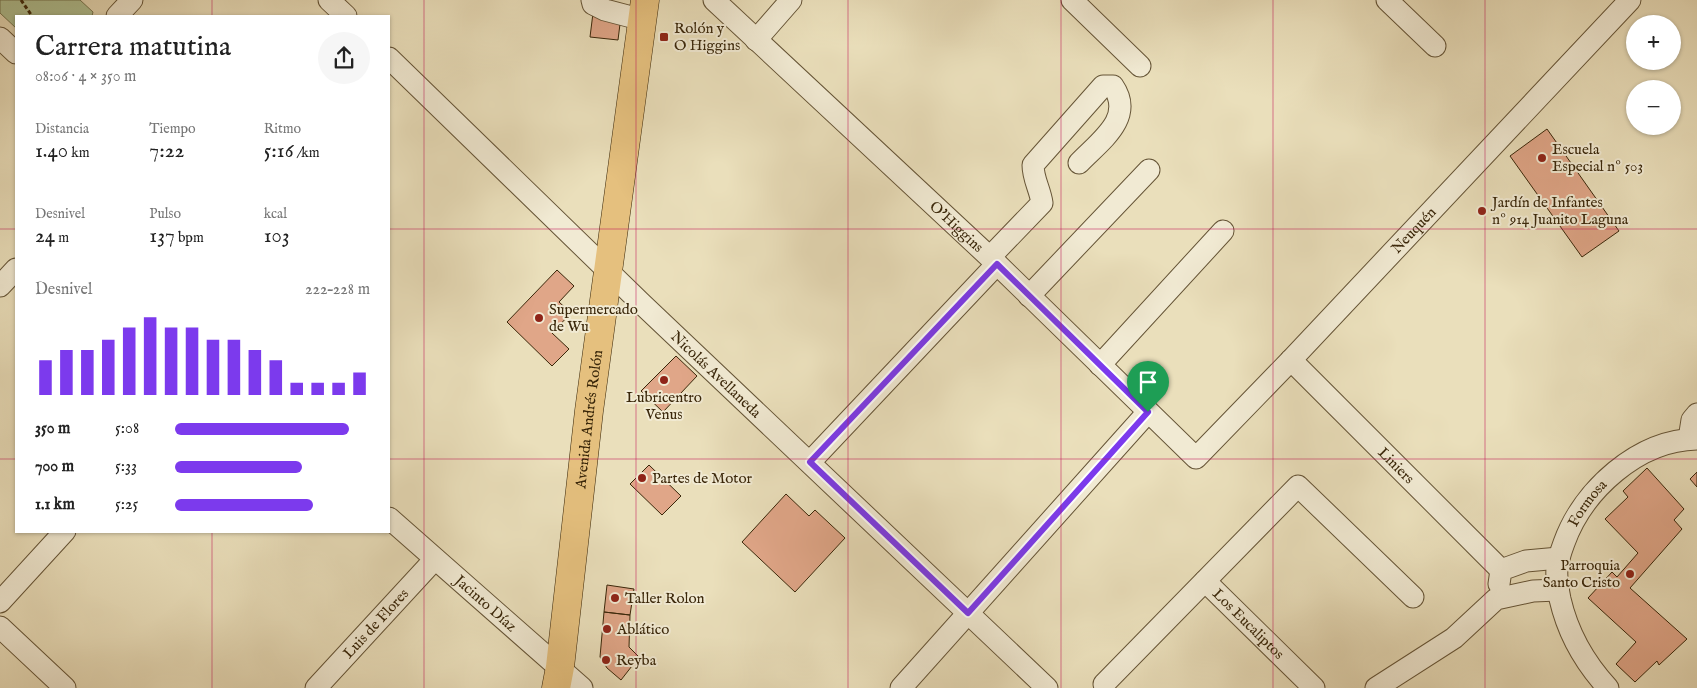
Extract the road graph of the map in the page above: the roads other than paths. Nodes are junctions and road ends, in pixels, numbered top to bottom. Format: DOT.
graph roads {
  1 [pos="132,0"];
  2 [pos="329,0"];
  3 [pos="592,0"];
  4 [pos="714,0"];
  5 [pos="791,0"];
  6 [pos="1072,0"];
  7 [pos="1387,0"];
  8 [pos="1630,0"];
  9 [pos="644,10"];
  10 [pos="118,15"];
  11 [pos="345,15"];
  12 [pos="0,38"];
  13 [pos="756,40"];
  14 [pos="1435,46"];
  15 [pos="15,52"];
  16 [pos="390,59"];
  17 [pos="1140,66"];
  18 [pos="1079,163"];
  19 [pos="1149,170"];
  20 [pos="1224,231"];
  21 [pos="993,261"];
  22 [pos="15,270"];
  23 [pos="608,270"];
  24 [pos="0,286"];
  25 [pos="1029,296"];
  26 [pos="1291,360"];
  27 [pos="1100,365"];
  28 [pos="1148,412"];
  29 [pos="1697,414"];
  30 [pos="1693,439"];
  31 [pos="1196,458"];
  32 [pos="810,462"];
  33 [pos="390,519"];
  34 [pos="62,533"];
  35 [pos="1559,558"];
  36 [pos="435,560"];
  37 [pos="1501,570"];
  38 [pos="1205,581"];
  39 [pos="1558,590"];
  40 [pos="1413,597"];
  41 [pos="1496,599"];
  42 [pos="0,602"];
  43 [pos="968,613"];
  44 [pos="0,627"];
  45 [pos="558,678"];
  46 [pos="1104,684"];
  47 [pos="66,688"];
  48 [pos="316,688"];
  49 [pos="582,688"];
  50 [pos="901,688"];
  51 [pos="1047,688"];
  52 [pos="1314,688"];
  53 [pos="1376,688"];
  54 [pos="1608,688"];
  1 -- 10 [label="street"];
  2 -- 11 [label="street"];
  3 -- 9 [label="street"];
  4 -- 13 [label="street, O'Higgins"];
  5 -- 13 [label="street"];
  6 -- 17 [label="street"];
  7 -- 14 [label="street"];
  8 -- 26 [label="street, Neuquén"];
  9 -- 23 [label="main road, Avenida Andrés Rolón"];
  12 -- 15 [label="street"];
  13 -- 21 [label="street, O'Higgins"];
  16 -- 23 [label="street, Nicolás Avellaneda"];
  18 -- 21 [label="street"];
  19 -- 25 [label="street"];
  20 -- 27 [label="street"];
  21 -- 25 [label="street, O'Higgins"];
  21 -- 32 [label="street"];
  22 -- 24 [label="street"];
  23 -- 32 [label="street, Nicolás Avellaneda"];
  23 -- 45 [label="main road, Avenida Andrés Rolón"];
  25 -- 27 [label="street, O'Higgins"];
  26 -- 31 [label="street, Neuquén"];
  26 -- 37 [label="street, Liniers"];
  27 -- 28 [label="street, O'Higgins"];
  28 -- 31 [label="street, O'Higgins"];
  28 -- 43 [label="street"];
  29 -- 30 [label="street, Formosa"];
  30 -- 35 [label="street, Formosa"];
  32 -- 43 [label="street, Nicolás Avellaneda"];
  33 -- 36 [label="street, Jacinto Díaz"];
  34 -- 42 [label="street"];
  35 -- 37 [label="street"];
  35 -- 39 [label="street"];
  36 -- 45 [label="street, Jacinto Díaz"];
  36 -- 48 [label="street, Luis de Flores"];
  37 -- 41 [label="street"];
  38 -- 40 [label="street"];
  38 -- 46 [label="street"];
  38 -- 52 [label="street, Los Eucaliptos"];
  39 -- 41 [label="street"];
  39 -- 54 [label="street"];
  41 -- 53 [label="street"];
  43 -- 50 [label="street"];
  43 -- 51 [label="street, Nicolás Avellaneda"];
  44 -- 47 [label="street"];
  45 -- 49 [label="street, Jacinto Díaz"];
}
